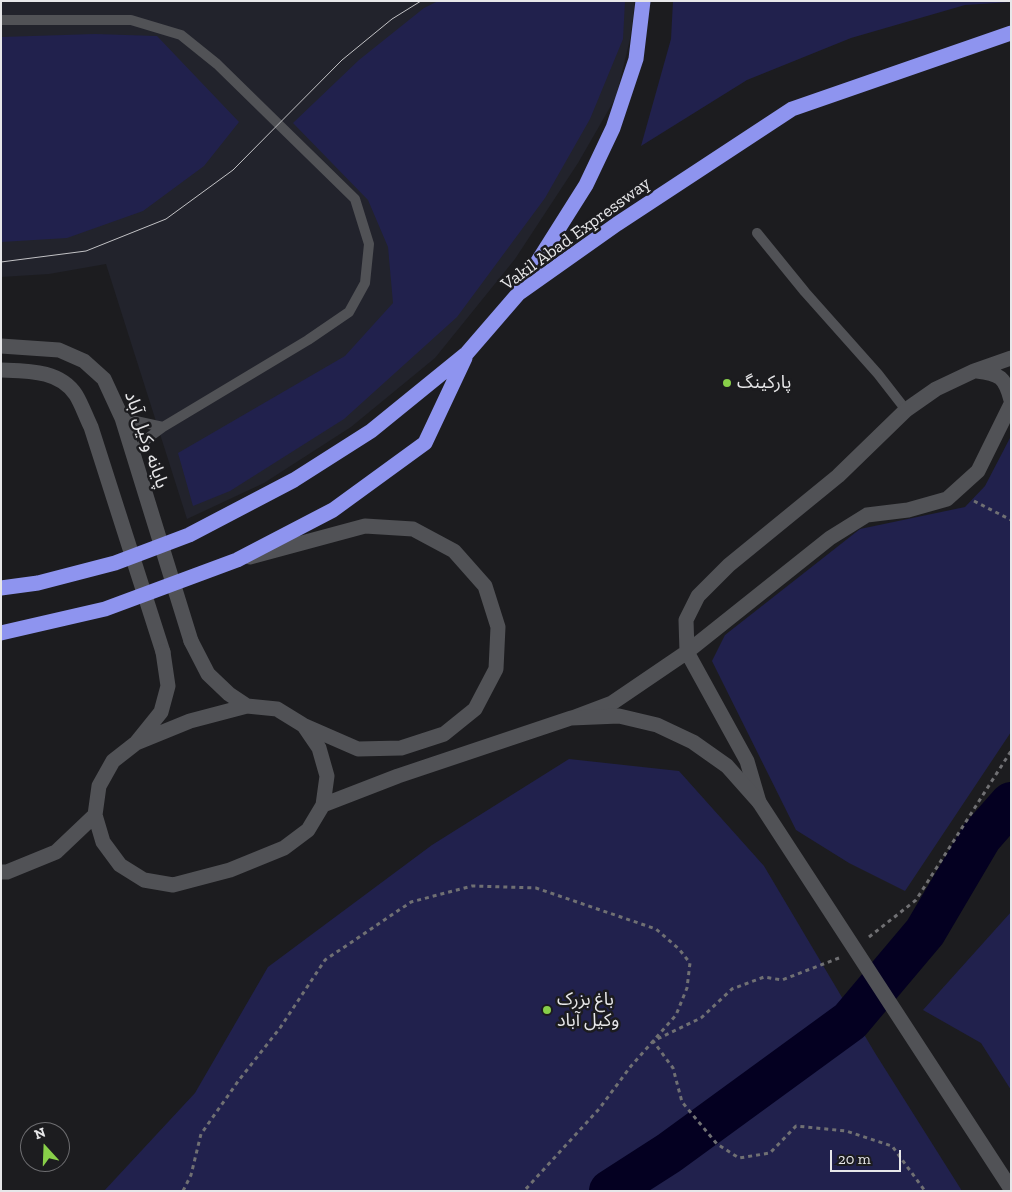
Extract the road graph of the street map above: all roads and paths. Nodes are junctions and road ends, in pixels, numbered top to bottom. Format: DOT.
graph roads {
  1 [pos="643,1"];
  2 [pos="1,20"];
  3 [pos="1011,33"];
  4 [pos="756,233"];
  5 [pos="518,294"];
  6 [pos="1,346"];
  7 [pos="467,353"];
  8 [pos="1011,358"];
  9 [pos="1,370"];
  10 [pos="974,371"];
  11 [pos="1011,400"];
  12 [pos="1011,404"];
  13 [pos="906,410"];
  14 [pos="122,418"];
  15 [pos="163,427"];
  16 [pos="133,454"];
  17 [pos="982,505"];
  18 [pos="1011,520"];
  19 [pos="237,560"];
  20 [pos="1,588"];
  21 [pos="5,633"];
  22 [pos="688,652"];
  23 [pos="246,706"];
  24 [pos="571,718"];
  25 [pos="303,725"];
  26 [pos="136,743"];
  27 [pos="759,802"];
  28 [pos="323,805"];
  29 [pos="95,815"];
  30 [pos="1,872"];
  31 [pos="673,1068"];
  32 [pos="1011,1189"];
  33 [pos="183,1191"];
  34 [pos="524,1191"];
  35 [pos="926,1191"];
  1 -- 5 [label="highway"];
  2 -- 15 [label="lane"];
  3 -- 5 [label="highway, Vakil Abad Expressway"];
  4 -- 13 [label="lane"];
  5 -- 7 [label="highway, Vakil Abad Expressway"];
  6 -- 14 [label="street, پایانه وکیل آباد"];
  7 -- 19 [label="highway"];
  7 -- 20 [label="highway, Vakil Abad Expressway"];
  8 -- 10 [label="street"];
  9 -- 26 [label="street"];
  10 -- 11 [label="street"];
  10 -- 13 [label="street"];
  12 -- 22 [label="street"];
  13 -- 22 [label="street"];
  14 -- 15 [label="lane"];
  14 -- 16 [label="street, پایانه وکیل آباد"];
  15 -- 16 [label="lane"];
  16 -- 23 [label="street, پایانه وکیل آباد"];
  17 -- 18 [label="path"];
  19 -- 21 [label="highway"];
  19 -- 25 [label="street"];
  22 -- 24 [label="street"];
  22 -- 27 [label="street"];
  23 -- 25 [label="street"];
  23 -- 26 [label="street"];
  24 -- 27 [label="street"];
  24 -- 28 [label="street"];
  25 -- 28 [label="street"];
  26 -- 29 [label="street"];
  27 -- 32 [label="street"];
  28 -- 29 [label="street"];
  29 -- 30 [label="street"];
  31 -- 35 [label="path"];
  33 -- 34 [label="path"];
}
